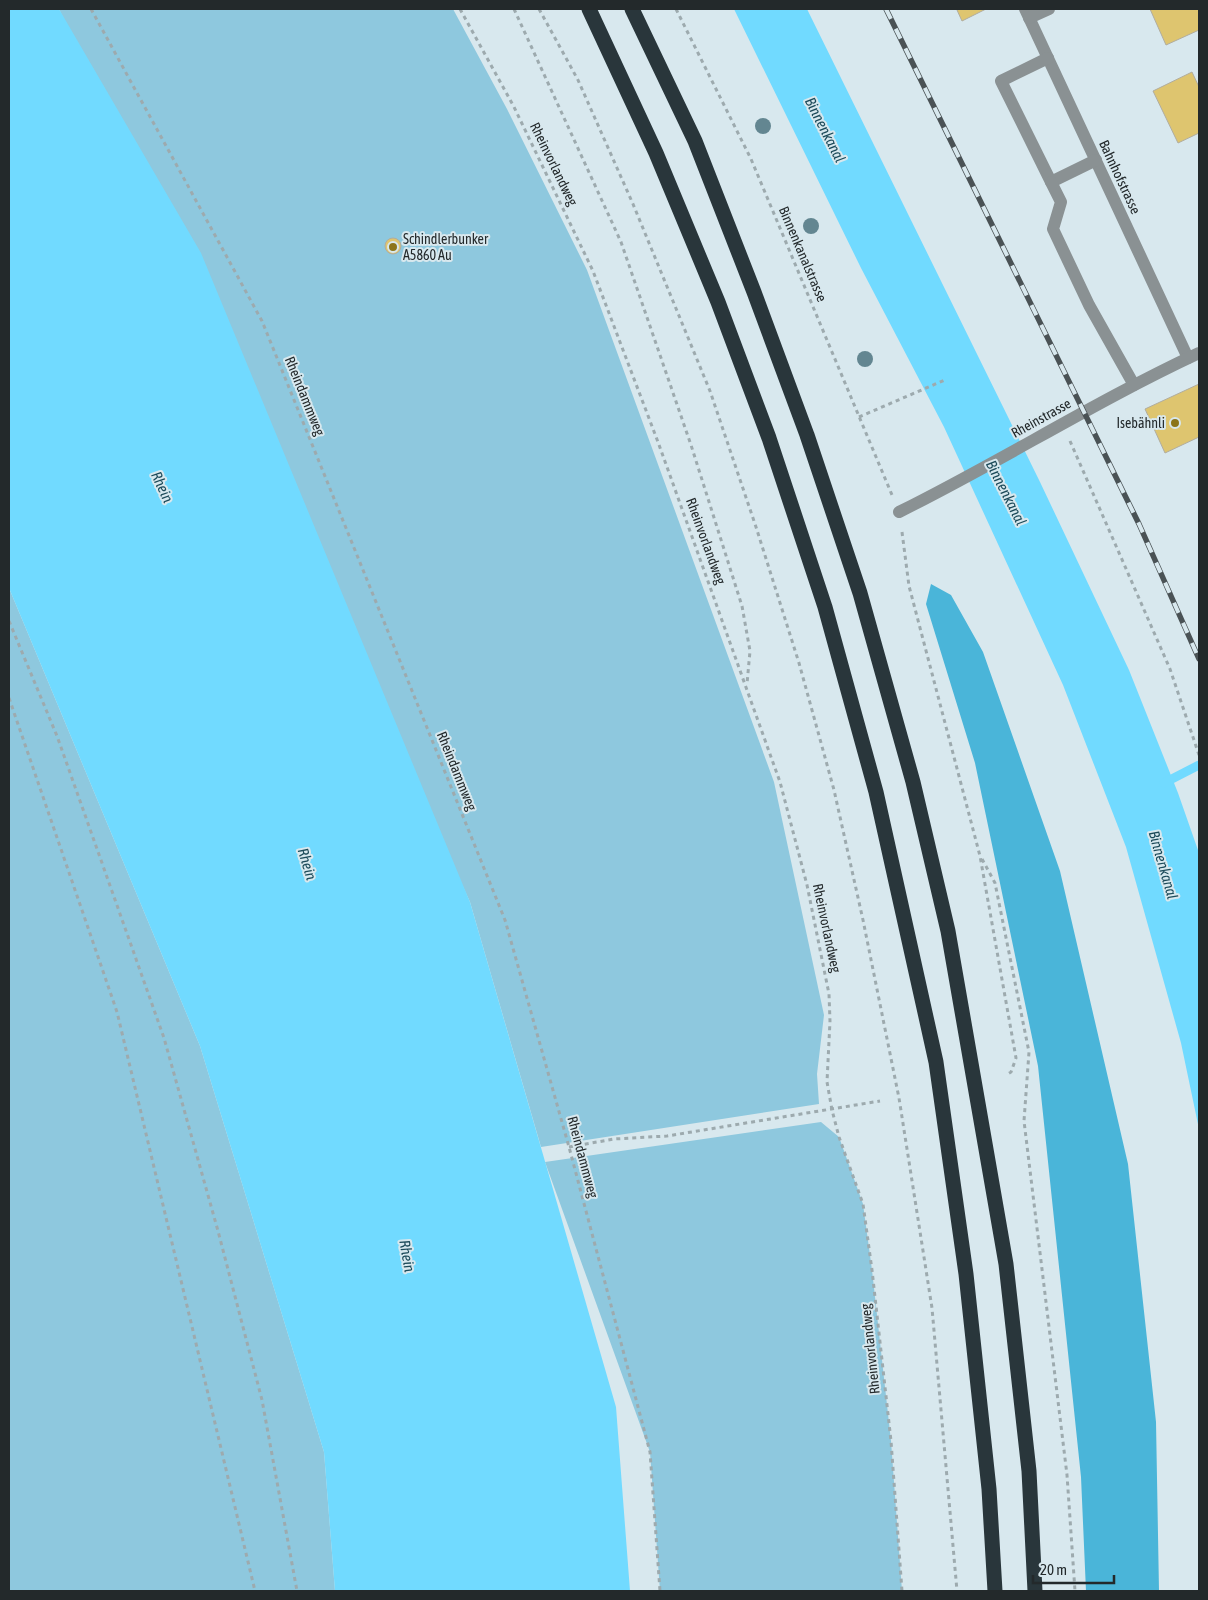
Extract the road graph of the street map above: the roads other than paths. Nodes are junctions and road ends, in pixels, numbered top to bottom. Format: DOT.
graph roads {
  1 [pos="589,9"];
  2 [pos="632,9"];
  3 [pos="1049,9"];
  4 [pos="1027,13"];
  5 [pos="1048,58"];
  6 [pos="1096,160"];
  7 [pos="1051,182"];
  8 [pos="1194,355"];
  9 [pos="1134,385"];
  10 [pos="899,512"];
  11 [pos="995,1591"];
  12 [pos="1036,1591"];
  1 -- 11 [label="highway"];
  2 -- 12 [label="highway"];
  3 -- 4 [label="street"];
  4 -- 5 [label="street, Bahnhofstrasse"];
  5 -- 6 [label="street, Bahnhofstrasse"];
  5 -- 7 [label="street"];
  6 -- 7 [label="street"];
  6 -- 8 [label="street, Bahnhofstrasse"];
  7 -- 9 [label="street"];
  8 -- 9 [label="street, Rheinstrasse"];
  9 -- 10 [label="street, Rheinstrasse"];
}
